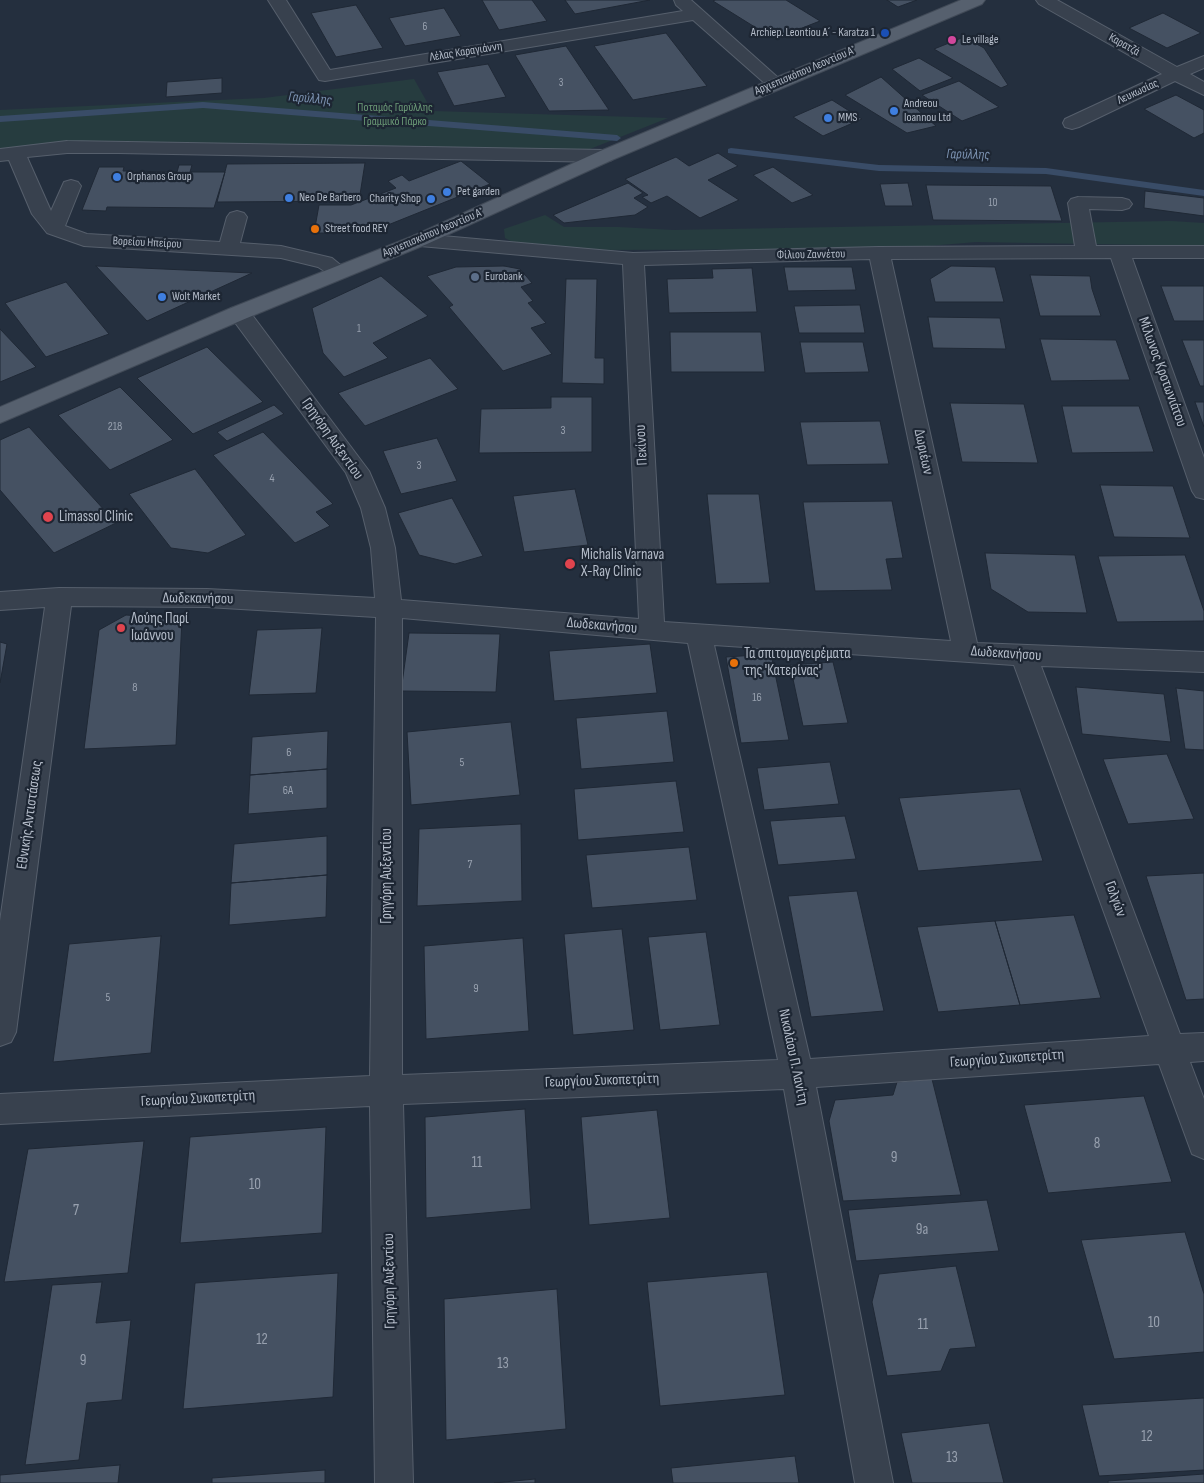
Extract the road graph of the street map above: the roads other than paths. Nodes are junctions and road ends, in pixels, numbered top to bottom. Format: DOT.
graph roads {
  1 [pos="277,0"];
  2 [pos="681,0"];
  3 [pos="976,0"];
  4 [pos="1045,0"];
  5 [pos="695,14"];
  6 [pos="1204,61"];
  7 [pos="1176,74"];
  8 [pos="775,83"];
  9 [pos="1204,90"];
  10 [pos="1072,123"];
  11 [pos="8,154"];
  12 [pos="605,156"];
  13 [pos="71,186"];
  14 [pos="1122,204"];
  15 [pos="237,217"];
  16 [pos="54,229"];
  17 [pos="420,240"];
  18 [pos="229,248"];
  19 [pos="1086,252"];
  20 [pos="1119,252"];
  21 [pos="1204,252"];
  22 [pos="879,253"];
  23 [pos="633,259"];
  24 [pos="339,272"];
  25 [pos="239,313"];
  26 [pos="0,416"];
  27 [pos="1204,491"];
  28 [pos="59,597"];
  29 [pos="0,601"];
  30 [pos="389,608"];
  31 [pos="652,631"];
  32 [pos="699,634"];
  33 [pos="966,652"];
  34 [pos="1024,656"];
  35 [pos="1204,662"];
  36 [pos="0,1032"];
  37 [pos="1204,1047"];
  38 [pos="1170,1048"];
  39 [pos="797,1074"];
  40 [pos="386,1090"];
  41 [pos="0,1109"];
  42 [pos="1204,1143"];
  43 [pos="394,1483"];
  44 [pos="874,1483"];
  1 -- 5 [label="street, Λέλας Καραγιάννη"];
  2 -- 5 [label="street"];
  3 -- 8 [label="main road, Αρχιεπισκόπου Λεοντίου Α΄"];
  4 -- 7 [label="street, Καρατζά"];
  5 -- 8 [label="street"];
  6 -- 7 [label="street, Λευκωσίας"];
  7 -- 9 [label="street, Καρατζά"];
  7 -- 10 [label="street, Λευκωσίας"];
  8 -- 12 [label="main road, Αρχιεπισκόπου Λεοντίου Α΄"];
  11 -- 12 [label="street"];
  11 -- 16 [label="street"];
  12 -- 17 [label="main road, Αρχιεπισκόπου Λεοντίου Α΄"];
  13 -- 16 [label="street"];
  14 -- 19 [label="street"];
  15 -- 18 [label="street"];
  16 -- 18 [label="street, Βορείου Ηπείρου"];
  17 -- 23 [label="street, Φίλιου Ζαννέτου"];
  17 -- 24 [label="main road, Αρχιεπισκόπου Λεοντίου Α΄"];
  18 -- 24 [label="street, Βορείου Ηπείρου"];
  19 -- 20 [label="street, Φίλιου Ζαννέτου"];
  19 -- 22 [label="street, Φίλιου Ζαννέτου"];
  20 -- 21 [label="street, Φίλιου Ζαννέτου"];
  20 -- 27 [label="street, Μίλωνος Κροτωνιάτου"];
  22 -- 23 [label="street, Φίλιου Ζαννέτου"];
  22 -- 33 [label="street, Δωριέων"];
  23 -- 31 [label="street, Πεκίνου"];
  24 -- 25 [label="main road, Αρχιεπισκόπου Λεοντίου Α΄"];
  25 -- 26 [label="main road, Αρχιεπισκόπου Λεοντίου Α΄"];
  25 -- 30 [label="street, Γρηγόρη Αυξεντίου"];
  28 -- 29 [label="street, Δωδεκανήσου"];
  28 -- 30 [label="street, Δωδεκανήσου"];
  28 -- 36 [label="street, Εθνικής Αντιστάσεως"];
  30 -- 31 [label="street, Δωδεκανήσου"];
  30 -- 40 [label="street, Γρηγόρη Αυξεντίου"];
  31 -- 32 [label="street, Δωδεκανήσου"];
  32 -- 33 [label="street, Δωδεκανήσου"];
  32 -- 39 [label="street, Νικολάου Π. Λανίτη"];
  33 -- 34 [label="street, Δωδεκανήσου"];
  34 -- 35 [label="street, Δωδεκανήσου"];
  34 -- 38 [label="street, Γολγών"];
  37 -- 38 [label="street, Γεωργίου Συκοπετρίτη"];
  38 -- 39 [label="street, Γεωργίου Συκοπετρίτη"];
  38 -- 42 [label="street, Γολγών"];
  39 -- 40 [label="street, Γεωργίου Συκοπετρίτη"];
  39 -- 44 [label="street, Νικολάου Π. Λανίτη"];
  40 -- 41 [label="street, Γεωργίου Συκοπετρίτη"];
  40 -- 43 [label="street, Γρηγόρη Αυξεντίου"];
}
